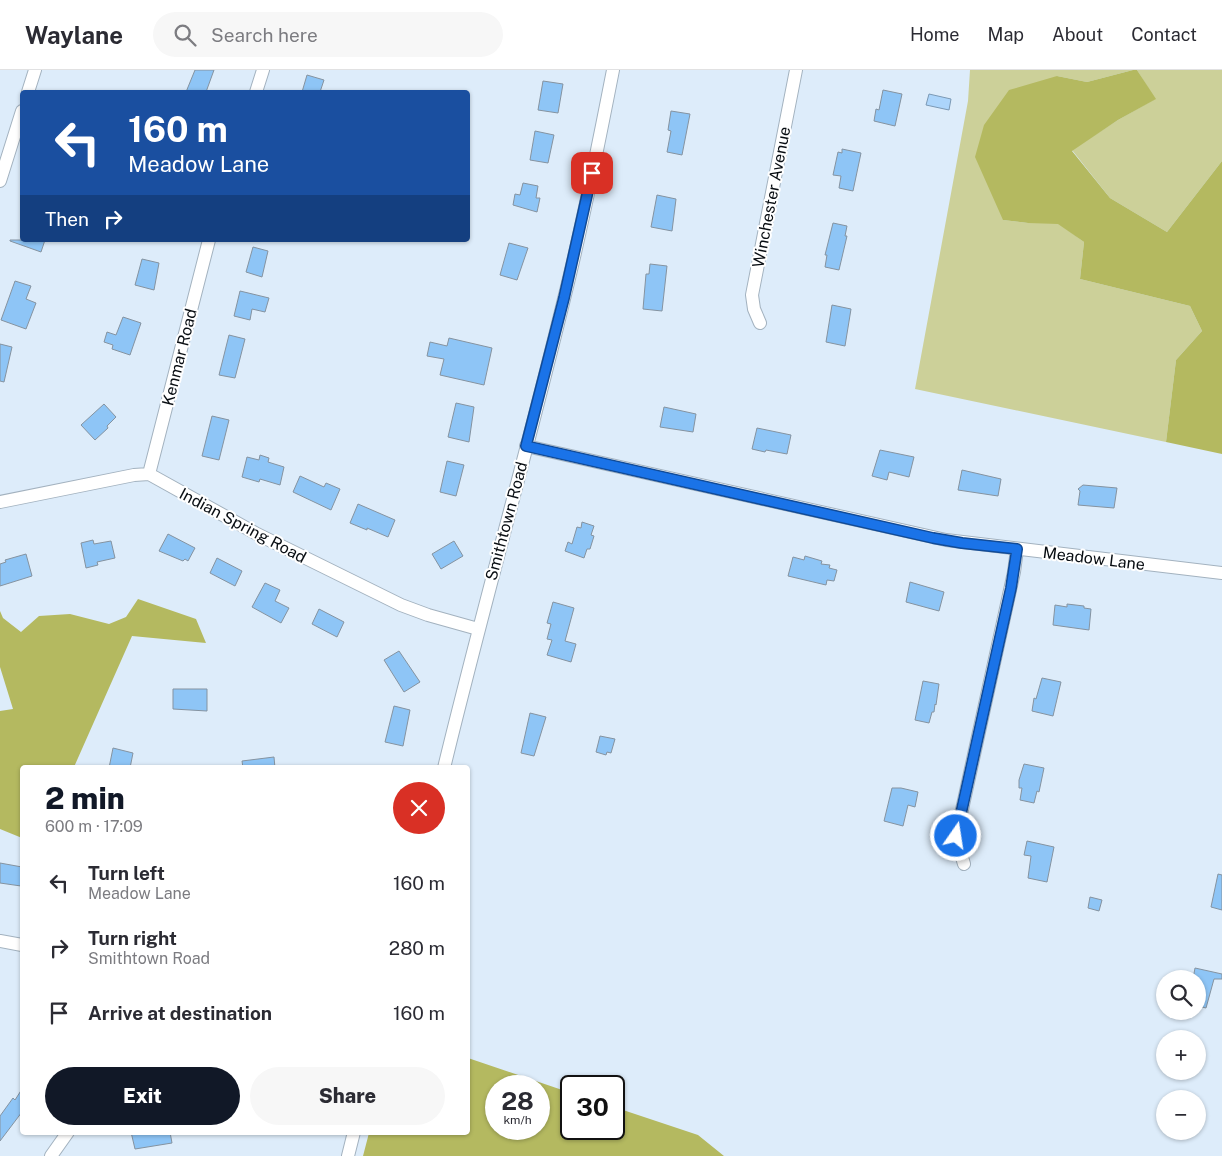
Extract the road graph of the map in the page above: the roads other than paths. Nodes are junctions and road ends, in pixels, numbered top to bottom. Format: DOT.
graph roads {
  1 [pos="35,70"];
  2 [pos="263,70"];
  3 [pos="613,70"];
  4 [pos="796,70"];
  5 [pos="29,90"];
  6 [pos="257,90"];
  7 [pos="20,117"];
  8 [pos="0,181"];
  9 [pos="208,242"];
  10 [pos="760,323"];
  11 [pos="526,446"];
  12 [pos="149,474"];
  13 [pos="0,502"];
  14 [pos="1017,549"];
  15 [pos="1222,572"];
  16 [pos="478,629"];
  17 [pos="445,765"];
  18 [pos="964,864"];
  19 [pos="0,941"];
  20 [pos="20,945"];
  21 [pos="66,1135"];
  22 [pos="353,1135"];
  23 [pos="51,1156"];
  24 [pos="348,1156"];
  1 -- 5 [label="street"];
  2 -- 6 [label="street"];
  3 -- 11 [label="street, Smithtown Road"];
  4 -- 10 [label="street, Winchester Avenue"];
  7 -- 8 [label="street"];
  9 -- 12 [label="street, Kenmar Road"];
  11 -- 14 [label="street, Meadow Lane"];
  11 -- 16 [label="street, Smithtown Road"];
  12 -- 13 [label="street"];
  12 -- 16 [label="street, Indian Spring Road"];
  14 -- 15 [label="street, Meadow Lane"];
  14 -- 18 [label="street"];
  16 -- 17 [label="street, Smithtown Road"];
  19 -- 20 [label="street"];
  21 -- 23 [label="street"];
  22 -- 24 [label="street"];
}
